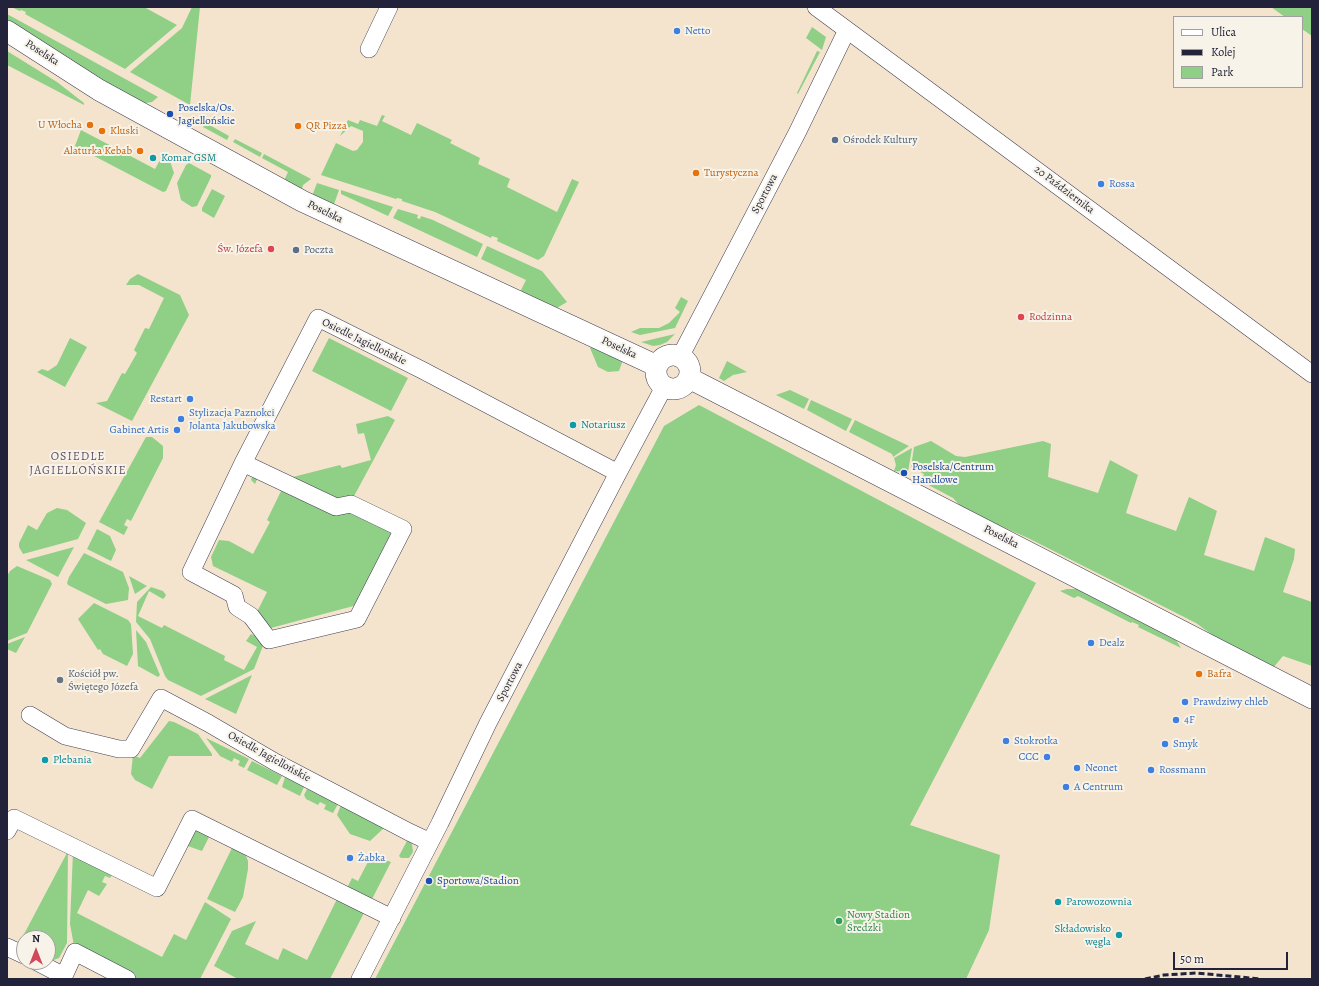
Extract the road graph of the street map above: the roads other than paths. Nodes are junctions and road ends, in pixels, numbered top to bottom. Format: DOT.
graph roads {
  1 [pos="389,7"];
  2 [pos="816,7"];
  3 [pos="847,30"];
  4 [pos="7,31"];
  5 [pos="369,49"];
  6 [pos="680,357"];
  7 [pos="657,366"];
  8 [pos="1312,374"];
  9 [pos="689,378"];
  10 [pos="664,387"];
  11 [pos="243,463"];
  12 [pos="618,473"];
  13 [pos="1312,698"];
  14 [pos="30,715"];
  15 [pos="10,825"];
  16 [pos="430,842"];
  17 [pos="392,918"];
  18 [pos="52,970"];
  19 [pos="127,979"];
  20 [pos="360,979"];
  1 -- 5 [label="street"];
  2 -- 3 [label="street, 20 Października"];
  3 -- 6 [label="street, Sportowa"];
  3 -- 8 [label="street, 20 Października"];
  4 -- 7 [label="street, Poselska"];
  6 -- 7 [label="street"];
  6 -- 9 [label="street"];
  7 -- 10 [label="street"];
  9 -- 10 [label="street"];
  9 -- 13 [label="street, Poselska"];
  10 -- 12 [label="street, Sportowa"];
  11 -- 11 [label="street, Osiedle Jagiellońskie"];
  11 -- 12 [label="street, Osiedle Jagiellońskie"];
  12 -- 16 [label="street, Sportowa"];
  14 -- 16 [label="street, Osiedle Jagiellońskie"];
  15 -- 17 [label="street"];
  16 -- 17 [label="street, Sportowa"];
  17 -- 20 [label="street, Sportowa"];
  18 -- 19 [label="street"];
}
